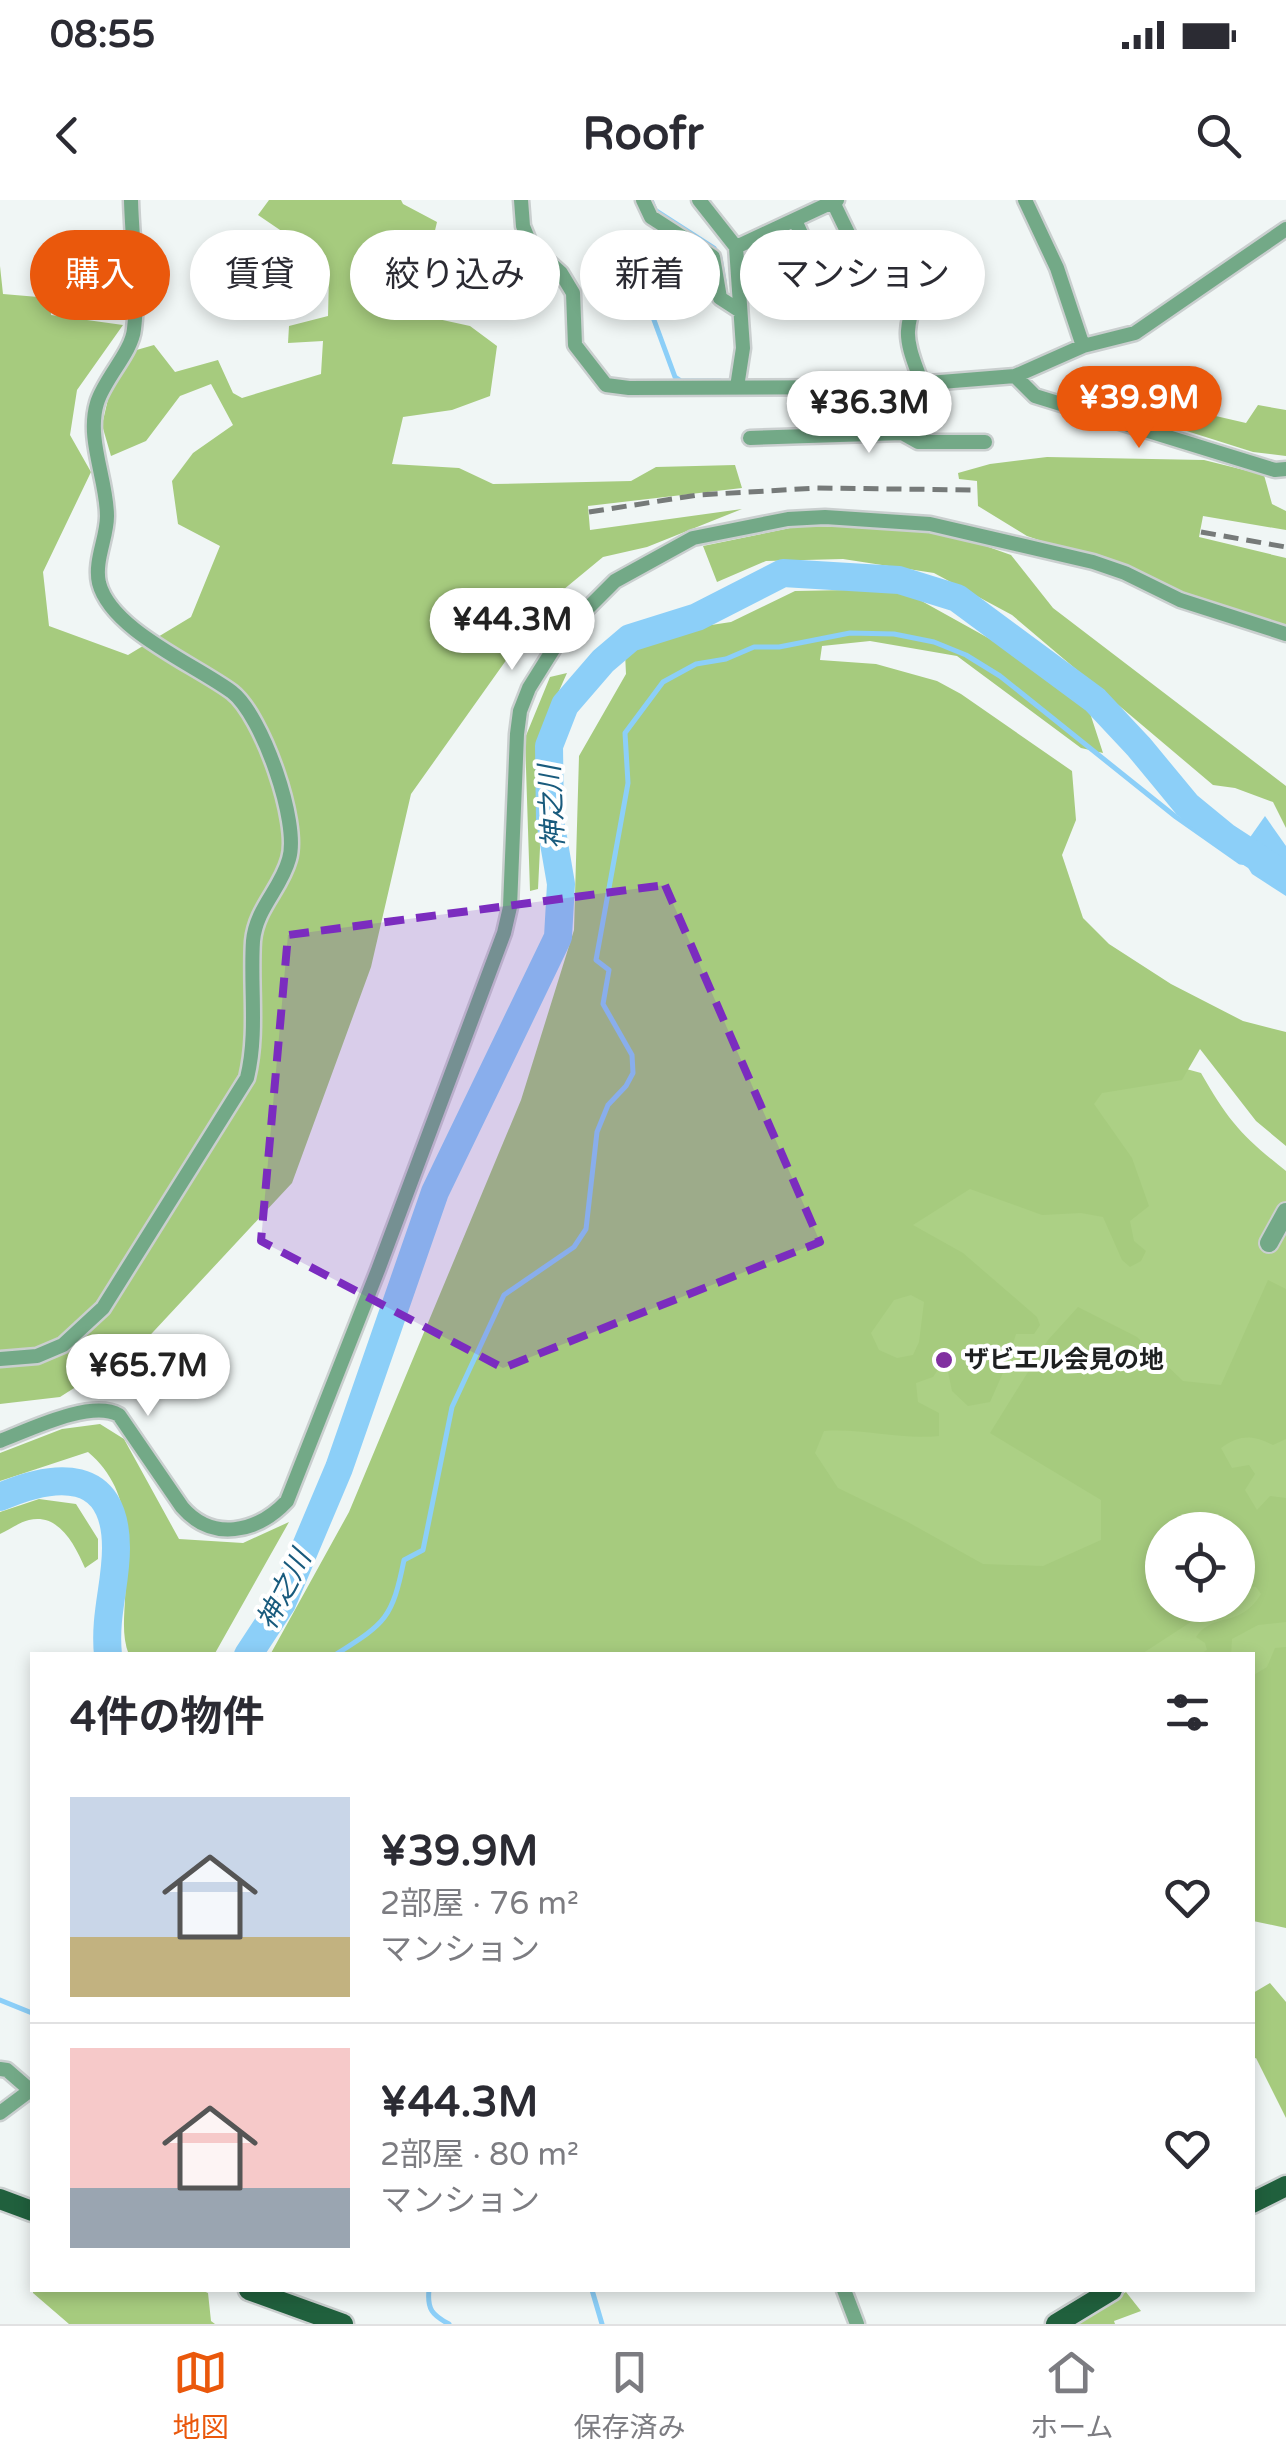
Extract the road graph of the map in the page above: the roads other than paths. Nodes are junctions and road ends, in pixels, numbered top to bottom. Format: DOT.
graph roads {
  1 [pos="131,200"];
  2 [pos="520,200"];
  3 [pos="643,200"];
  4 [pos="699,200"];
  5 [pos="1025,200"];
  6 [pos="834,201"];
  7 [pos="794,220"];
  8 [pos="524,230"];
  9 [pos="799,230"];
  10 [pos="847,230"];
  11 [pos="1286,230"];
  12 [pos="736,248"];
  13 [pos="560,273"];
  14 [pos="740,310"];
  15 [pos="741,320"];
  16 [pos="910,320"];
  17 [pos="1083,346"];
  18 [pos="1015,376"];
  19 [pos="922,385"];
  20 [pos="737,388"];
  21 [pos="879,388"];
  22 [pos="880,434"];
  23 [pos="750,438"];
  24 [pos="986,442"];
  25 [pos="1286,469"];
  26 [pos="1286,634"];
  27 [pos="1286,1212"];
  28 [pos="1269,1242"];
  29 [pos="0,1360"];
  30 [pos="0,1441"];
  31 [pos="0,2069"];
  32 [pos="30,2088"];
  33 [pos="30,2091"];
  34 [pos="0,2113"];
  35 [pos="1286,2186"];
  36 [pos="0,2199"];
  37 [pos="1255,2201"];
  38 [pos="30,2210"];
  39 [pos="255,2292"];
  40 [pos="845,2292"];
  41 [pos="1109,2292"];
  42 [pos="343,2324"];
  43 [pos="857,2324"];
  44 [pos="1056,2324"];
  1 -- 29 [label="street"];
  2 -- 8 [label="street"];
  3 -- 14 [label="street"];
  4 -- 12 [label="street"];
  5 -- 17 [label="street"];
  6 -- 7 [label="street"];
  6 -- 10 [label="street"];
  7 -- 9 [label="street"];
  7 -- 12 [label="street"];
  11 -- 17 [label="street"];
  12 -- 14 [label="street"];
  13 -- 20 [label="street"];
  15 -- 20 [label="street"];
  16 -- 19 [label="street"];
  17 -- 18 [label="street"];
  18 -- 19 [label="street"];
  18 -- 25 [label="street"];
  19 -- 21 [label="street"];
  20 -- 21 [label="street"];
  21 -- 22 [label="street"];
  22 -- 23 [label="street"];
  22 -- 24 [label="street"];
  26 -- 30 [label="street"];
  27 -- 28 [label="street"];
  31 -- 32 [label="street"];
  33 -- 34 [label="street"];
  35 -- 37 [label="main road"];
  36 -- 38 [label="main road"];
  39 -- 42 [label="main road"];
  40 -- 43 [label="street"];
  41 -- 44 [label="main road"];
}
